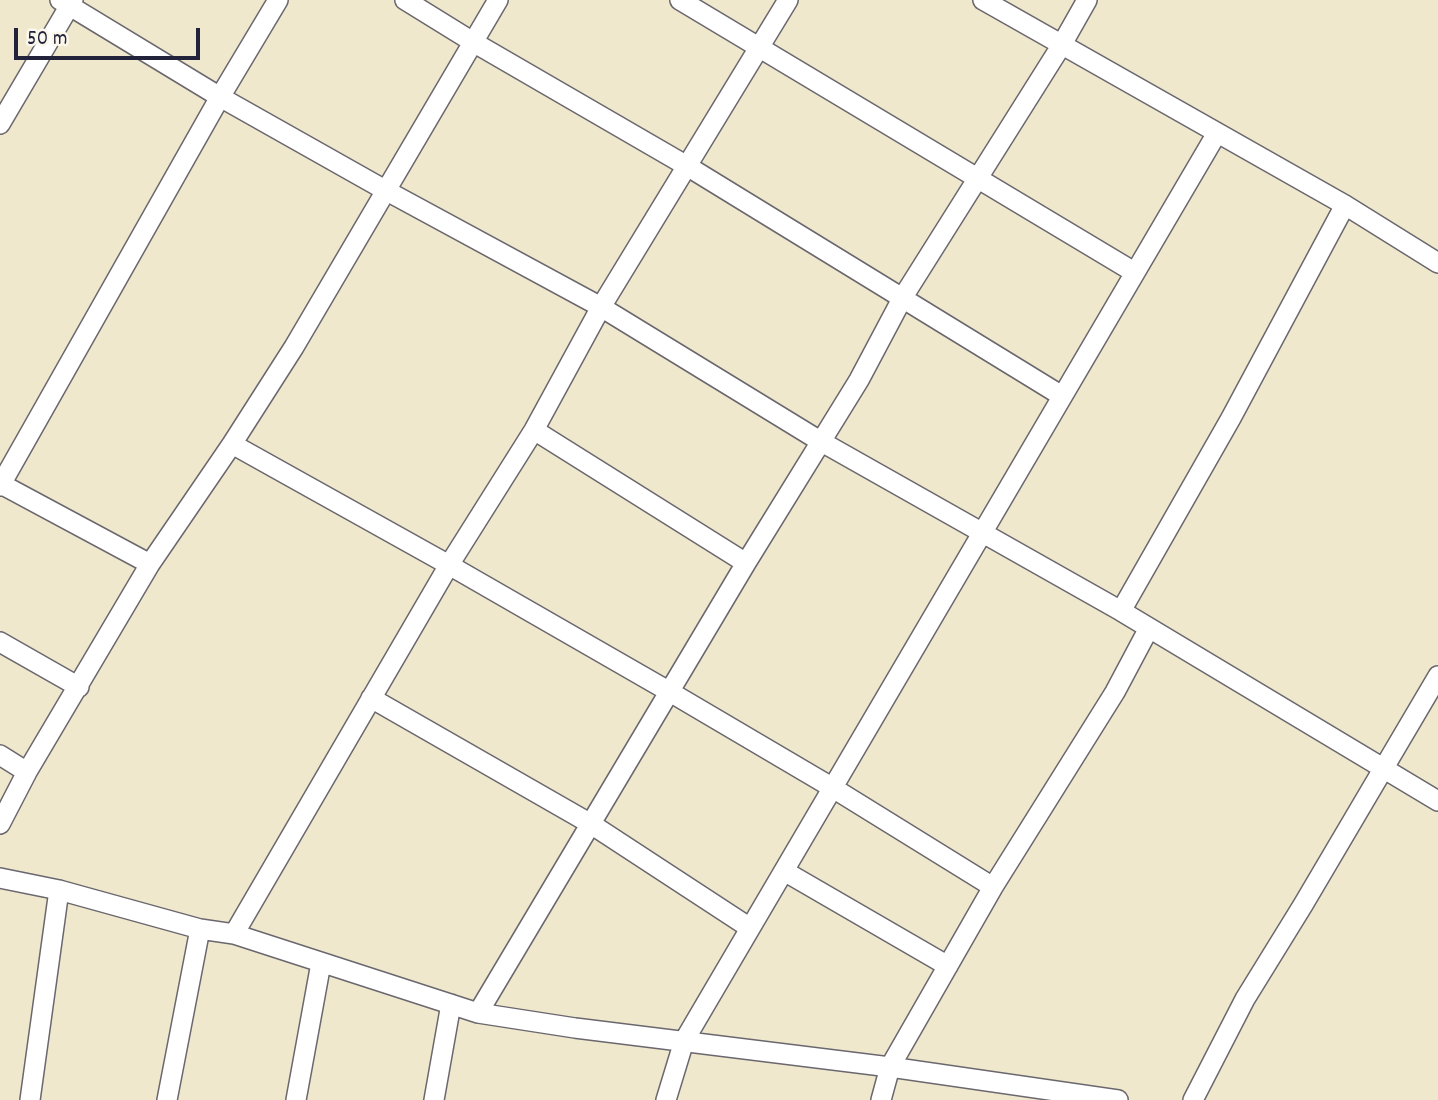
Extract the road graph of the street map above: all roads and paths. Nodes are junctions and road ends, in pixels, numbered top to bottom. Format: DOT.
graph roads {
  1 [pos="278,0"];
  2 [pos="405,0"];
  3 [pos="498,0"];
  4 [pos="680,0"];
  5 [pos="788,0"];
  6 [pos="983,0"];
  7 [pos="1087,0"];
  8 [pos="68,2"];
  9 [pos="473,42"];
  10 [pos="1061,46"];
  11 [pos="761,47"];
  12 [pos="220,97"];
  13 [pos="0,124"];
  14 [pos="1217,133"];
  15 [pos="687,166"];
  16 [pos="976,179"];
  17 [pos="385,190"];
  18 [pos="1345,205"];
  19 [pos="1438,263"];
  20 [pos="1134,272"];
  21 [pos="904,296"];
  22 [pos="601,307"];
  23 [pos="1062,396"];
  24 [pos="534,430"];
  25 [pos="820,441"];
  26 [pos="232,444"];
  27 [pos="1,485"];
  28 [pos="982,533"];
  29 [pos="746,563"];
  30 [pos="149,564"];
  31 [pos="449,565"];
  32 [pos="1121,611"];
  33 [pos="1149,628"];
  34 [pos="0,642"];
  35 [pos="1438,676"];
  36 [pos="79,687"];
  37 [pos="670,692"];
  38 [pos="371,698"];
  39 [pos="0,755"];
  40 [pos="1383,769"];
  41 [pos="27,772"];
  42 [pos="832,788"];
  43 [pos="1438,801"];
  44 [pos="0,824"];
  45 [pos="591,824"];
  46 [pos="784,871"];
  47 [pos="0,878"];
  48 [pos="993,887"];
  49 [pos="59,890"];
  50 [pos="750,928"];
  51 [pos="200,929"];
  52 [pos="234,934"];
  53 [pos="321,963"];
  54 [pos="948,966"];
  55 [pos="451,1004"];
  56 [pos="478,1013"];
  57 [pos="684,1041"];
  58 [pos="890,1067"];
  59 [pos="30,1100"];
  60 [pos="167,1100"];
  61 [pos="296,1100"];
  62 [pos="434,1100"];
  63 [pos="666,1100"];
  64 [pos="880,1100"];
  65 [pos="1118,1100"];
  66 [pos="1193,1100"];
  1 -- 12 [label="street"];
  2 -- 9 [label="street"];
  3 -- 9 [label="street"];
  4 -- 11 [label="street"];
  5 -- 11 [label="street"];
  6 -- 10 [label="street"];
  7 -- 10 [label="street"];
  8 -- 12 [label="street"];
  8 -- 13 [label="street"];
  9 -- 15 [label="street"];
  9 -- 17 [label="street"];
  10 -- 14 [label="street"];
  10 -- 16 [label="street"];
  11 -- 15 [label="street"];
  11 -- 16 [label="street"];
  12 -- 17 [label="street"];
  12 -- 27 [label="street"];
  14 -- 18 [label="street"];
  14 -- 20 [label="street"];
  15 -- 21 [label="street"];
  15 -- 22 [label="street"];
  16 -- 20 [label="street"];
  16 -- 21 [label="street"];
  17 -- 22 [label="street"];
  17 -- 26 [label="street"];
  18 -- 19 [label="street"];
  18 -- 32 [label="street"];
  20 -- 23 [label="street"];
  21 -- 23 [label="street"];
  21 -- 25 [label="street"];
  22 -- 24 [label="street"];
  22 -- 25 [label="street"];
  23 -- 28 [label="street"];
  24 -- 29 [label="street"];
  24 -- 31 [label="street"];
  25 -- 28 [label="street"];
  25 -- 29 [label="street"];
  26 -- 30 [label="street"];
  26 -- 31 [label="street"];
  27 -- 30 [label="street"];
  28 -- 32 [label="street"];
  28 -- 42 [label="street"];
  29 -- 37 [label="street"];
  30 -- 36 [label="street"];
  31 -- 37 [label="street"];
  31 -- 38 [label="street"];
  32 -- 33 [label="street"];
  33 -- 40 [label="street"];
  33 -- 48 [label="street"];
  34 -- 36 [label="street"];
  35 -- 40 [label="street"];
  36 -- 41 [label="street"];
  37 -- 42 [label="street"];
  37 -- 45 [label="street"];
  38 -- 45 [label="street"];
  38 -- 52 [label="street"];
  39 -- 41 [label="street"];
  40 -- 43 [label="street"];
  40 -- 66 [label="street"];
  41 -- 44 [label="street"];
  42 -- 46 [label="street"];
  42 -- 48 [label="street"];
  45 -- 50 [label="street"];
  45 -- 56 [label="street"];
  46 -- 50 [label="street"];
  46 -- 54 [label="street"];
  47 -- 49 [label="street"];
  48 -- 54 [label="street"];
  49 -- 51 [label="street"];
  49 -- 59 [label="street"];
  50 -- 57 [label="street"];
  51 -- 52 [label="street"];
  51 -- 60 [label="street"];
  52 -- 53 [label="street"];
  53 -- 55 [label="street"];
  53 -- 61 [label="street"];
  54 -- 58 [label="street"];
  55 -- 56 [label="street"];
  55 -- 62 [label="street"];
  56 -- 57 [label="street"];
  57 -- 58 [label="street"];
  57 -- 63 [label="street"];
  58 -- 64 [label="street"];
  58 -- 65 [label="street"];
}
